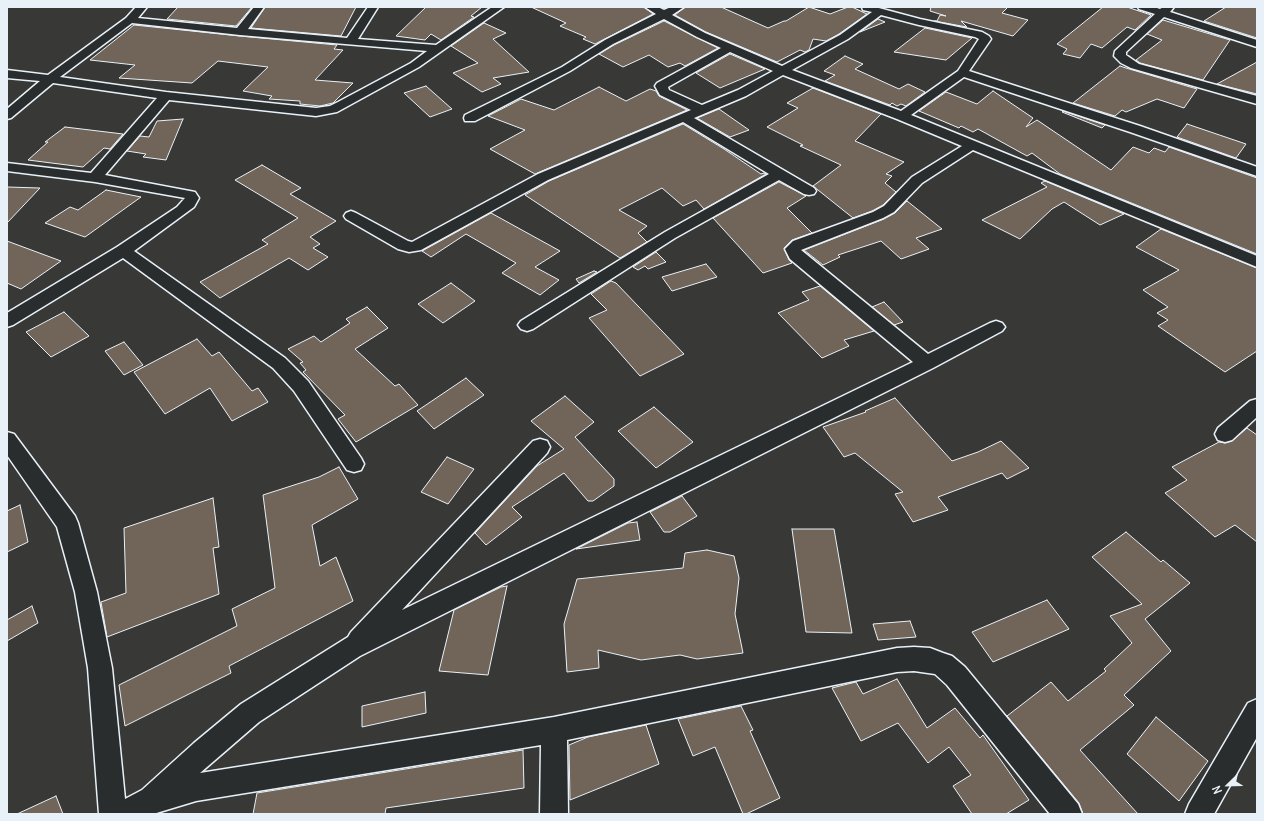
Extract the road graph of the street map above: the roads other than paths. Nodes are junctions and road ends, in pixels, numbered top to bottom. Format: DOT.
graph roads {
  1 [pos="142,7"];
  2 [pos="259,7"];
  3 [pos="373,7"];
  4 [pos="499,7"];
  5 [pos="650,7"];
  6 [pos="679,7"];
  7 [pos="864,7"];
  8 [pos="1143,7"];
  9 [pos="1166,10"];
  10 [pos="878,12"];
  11 [pos="664,15"];
  12 [pos="130,20"];
  13 [pos="240,32"];
  14 [pos="350,42"];
  15 [pos="1257,44"];
  16 [pos="729,48"];
  17 [pos="438,49"];
  18 [pos="783,71"];
  19 [pos="962,73"];
  20 [pos="7,74"];
  21 [pos="50,79"];
  22 [pos="166,96"];
  23 [pos="1257,100"];
  24 [pos="702,110"];
  25 [pos="7,115"];
  26 [pos="902,116"];
  27 [pos="470,118"];
  28 [pos="685,118"];
  29 [pos="972,145"];
  30 [pos="7,167"];
  31 [pos="1257,172"];
  32 [pos="779,174"];
  33 [pos="95,178"];
  34 [pos="809,191"];
  35 [pos="351,216"];
  36 [pos="123,251"];
  37 [pos="1257,262"];
  38 [pos="7,321"];
  39 [pos="527,325"];
  40 [pos="996,327"];
  41 [pos="926,363"];
  42 [pos="1257,406"];
  43 [pos="1225,434"];
  44 [pos="7,440"];
  45 [pos="540,447"];
  46 [pos="354,464"];
  47 [pos="351,648"];
  48 [pos="1257,712"];
  49 [pos="554,730"];
  50 [pos="150,800"];
  51 [pos="113,814"];
  52 [pos="127,814"];
  53 [pos="554,814"];
  54 [pos="1068,814"];
  55 [pos="1199,814"];
  1 -- 12 [label="street"];
  2 -- 13 [label="street"];
  3 -- 14 [label="street"];
  4 -- 17 [label="street"];
  5 -- 11 [label="street"];
  6 -- 11 [label="street"];
  7 -- 10 [label="street"];
  8 -- 9 [label="street"];
  9 -- 15 [label="street"];
  9 -- 23 [label="street"];
  10 -- 18 [label="street"];
  10 -- 19 [label="street"];
  11 -- 16 [label="street"];
  11 -- 27 [label="street"];
  12 -- 13 [label="street"];
  12 -- 21 [label="street"];
  13 -- 14 [label="street"];
  14 -- 17 [label="street"];
  16 -- 18 [label="street"];
  16 -- 24 [label="street"];
  17 -- 22 [label="street"];
  18 -- 24 [label="street"];
  18 -- 26 [label="street"];
  19 -- 26 [label="street"];
  19 -- 31 [label="street"];
  20 -- 21 [label="street"];
  21 -- 22 [label="street"];
  21 -- 25 [label="street"];
  22 -- 33 [label="street"];
  24 -- 28 [label="street"];
  26 -- 29 [label="street"];
  28 -- 32 [label="street"];
  28 -- 35 [label="street"];
  29 -- 37 [label="street"];
  29 -- 41 [label="street"];
  30 -- 33 [label="street"];
  32 -- 34 [label="street"];
  32 -- 39 [label="street"];
  33 -- 36 [label="street"];
  36 -- 38 [label="street"];
  36 -- 46 [label="street"];
  40 -- 41 [label="street"];
  41 -- 47 [label="street"];
  42 -- 43 [label="street"];
  44 -- 51 [label="street"];
  45 -- 47 [label="street"];
  47 -- 50 [label="street"];
  48 -- 55 [label="street"];
  49 -- 50 [label="street"];
  49 -- 53 [label="street"];
  49 -- 54 [label="street"];
  50 -- 52 [label="street"];
}
